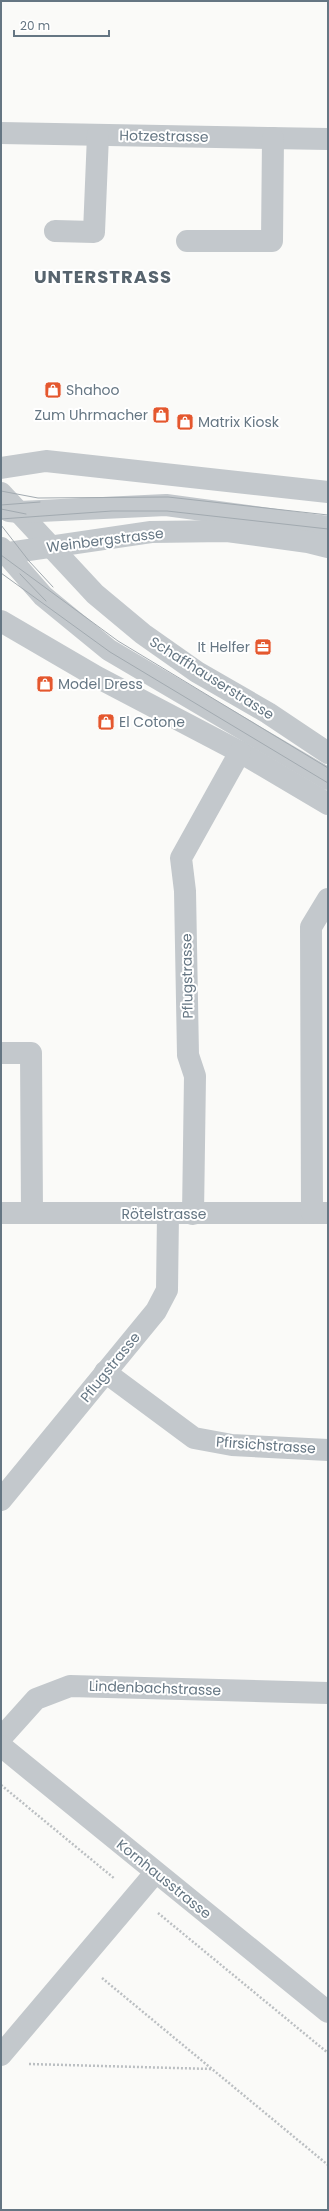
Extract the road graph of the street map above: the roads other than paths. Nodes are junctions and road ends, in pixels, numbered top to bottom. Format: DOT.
graph roads {
  1 [pos="1,133"];
  2 [pos="98,135"];
  3 [pos="274,138"];
  4 [pos="328,139"];
  5 [pos="55,231"];
  6 [pos="187,241"];
  7 [pos="1,468"];
  8 [pos="328,492"];
  9 [pos="1,493"];
  10 [pos="10,512"];
  11 [pos="328,527"];
  12 [pos="52,546"];
  13 [pos="328,547"];
  14 [pos="3,552"];
  15 [pos="1,621"];
  16 [pos="240,752"];
  17 [pos="328,753"];
  18 [pos="328,779"];
  19 [pos="328,804"];
  20 [pos="328,899"];
  21 [pos="319,962"];
  22 [pos="1,1053"];
  23 [pos="320,1213"];
  24 [pos="1,1214"];
  25 [pos="32,1214"];
  26 [pos="168,1214"];
  27 [pos="193,1214"];
  28 [pos="105,1372"];
  29 [pos="328,1450"];
  30 [pos="1,1500"];
  31 [pos="328,1693"];
  32 [pos="1,1738"];
  33 [pos="1,1746"];
  34 [pos="156,1873"];
  35 [pos="328,2012"];
  36 [pos="1,2055"];
  1 -- 2 [label="street, Hotzestrasse"];
  2 -- 3 [label="street, Hotzestrasse"];
  2 -- 5 [label="street"];
  3 -- 4 [label="street, Hotzestrasse"];
  3 -- 6 [label="street"];
  7 -- 8 [label="street"];
  9 -- 10 [label="street, Schaffhauserstrasse"];
  10 -- 11 [label="street, Weinbergstrasse"];
  10 -- 12 [label="street, Schaffhauserstrasse"];
  12 -- 13 [label="street, Weinbergstrasse"];
  12 -- 14 [label="street, Weinbergstrasse"];
  12 -- 17 [label="street, Schaffhauserstrasse"];
  14 -- 18 [label="street, Schaffhauserstrasse"];
  15 -- 16 [label="street"];
  16 -- 19 [label="street"];
  16 -- 27 [label="street, Pflugstrasse"];
  20 -- 21 [label="street"];
  21 -- 23 [label="street"];
  22 -- 25 [label="street"];
  23 -- 27 [label="street, Rötelstrasse"];
  24 -- 25 [label="street, Rötelstrasse"];
  25 -- 26 [label="street, Rötelstrasse"];
  26 -- 27 [label="street, Rötelstrasse"];
  26 -- 28 [label="street, Pflugstrasse"];
  28 -- 29 [label="street, Pfirsichstrasse"];
  28 -- 30 [label="street, Pflugstrasse"];
  31 -- 32 [label="street, Lindenbachstrasse"];
  33 -- 34 [label="street, Kornhausstrasse"];
  34 -- 35 [label="street, Kornhausstrasse"];
  34 -- 36 [label="street"];
}
